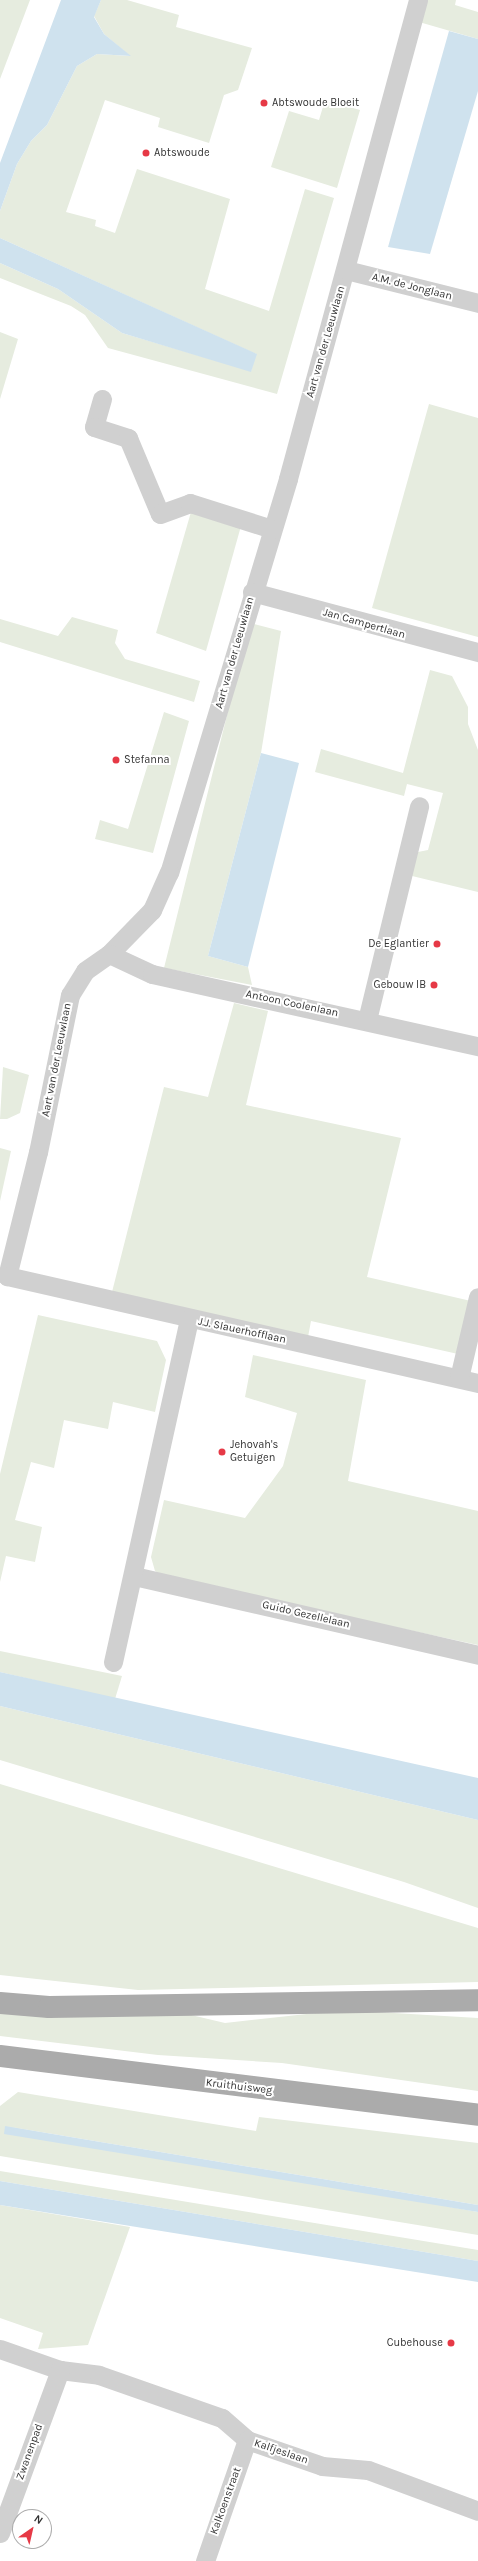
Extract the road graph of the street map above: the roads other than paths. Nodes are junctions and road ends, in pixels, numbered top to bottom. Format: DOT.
graph roads {
  1 [pos="418,0"];
  2 [pos="346,270"];
  3 [pos="478,303"];
  4 [pos="102,399"];
  5 [pos="272,529"];
  6 [pos="252,592"];
  7 [pos="478,652"];
  8 [pos="419,806"];
  9 [pos="109,954"];
  10 [pos="367,1020"];
  11 [pos="478,1046"];
  12 [pos="6,1276"];
  13 [pos="478,1297"];
  14 [pos="189,1319"];
  15 [pos="459,1378"];
  16 [pos="478,1383"];
  17 [pos="134,1576"];
  18 [pos="478,1655"];
  19 [pos="113,1662"];
  20 [pos="478,2000"];
  21 [pos="0,2003"];
  22 [pos="0,2056"];
  23 [pos="478,2115"];
  24 [pos="0,2348"];
  25 [pos="60,2370"];
  26 [pos="247,2440"];
  27 [pos="478,2511"];
  28 [pos="0,2533"];
  29 [pos="205,2561"];
  1 -- 2 [label="street, Aart van der Leeuwlaan"];
  2 -- 3 [label="street, A.M. de Jonglaan"];
  2 -- 5 [label="street, Aart van der Leeuwlaan"];
  4 -- 5 [label="street"];
  5 -- 6 [label="street, Aart van der Leeuwlaan"];
  6 -- 7 [label="street, Jan Campertlaan"];
  6 -- 9 [label="street, Aart van der Leeuwlaan"];
  8 -- 10 [label="street"];
  9 -- 10 [label="street, Antoon Coolenlaan"];
  9 -- 12 [label="street, Aart van der Leeuwlaan"];
  10 -- 11 [label="street, Antoon Coolenlaan"];
  12 -- 14 [label="street, J.J. Slauerhofflaan"];
  13 -- 15 [label="street"];
  14 -- 15 [label="street, J.J. Slauerhofflaan"];
  14 -- 17 [label="street"];
  15 -- 16 [label="street, J.J. Slauerhofflaan"];
  17 -- 18 [label="street, Guido Gezellelaan"];
  17 -- 19 [label="street"];
  20 -- 21 [label="main road"];
  22 -- 23 [label="main road, Kruithuisweg"];
  24 -- 25 [label="street, Kalfjeslaan"];
  25 -- 26 [label="street, Kalfjeslaan"];
  25 -- 28 [label="street, Zwanenpad"];
  26 -- 27 [label="street, Kalfjeslaan"];
  26 -- 29 [label="street, Kalkoenstraat"];
}
